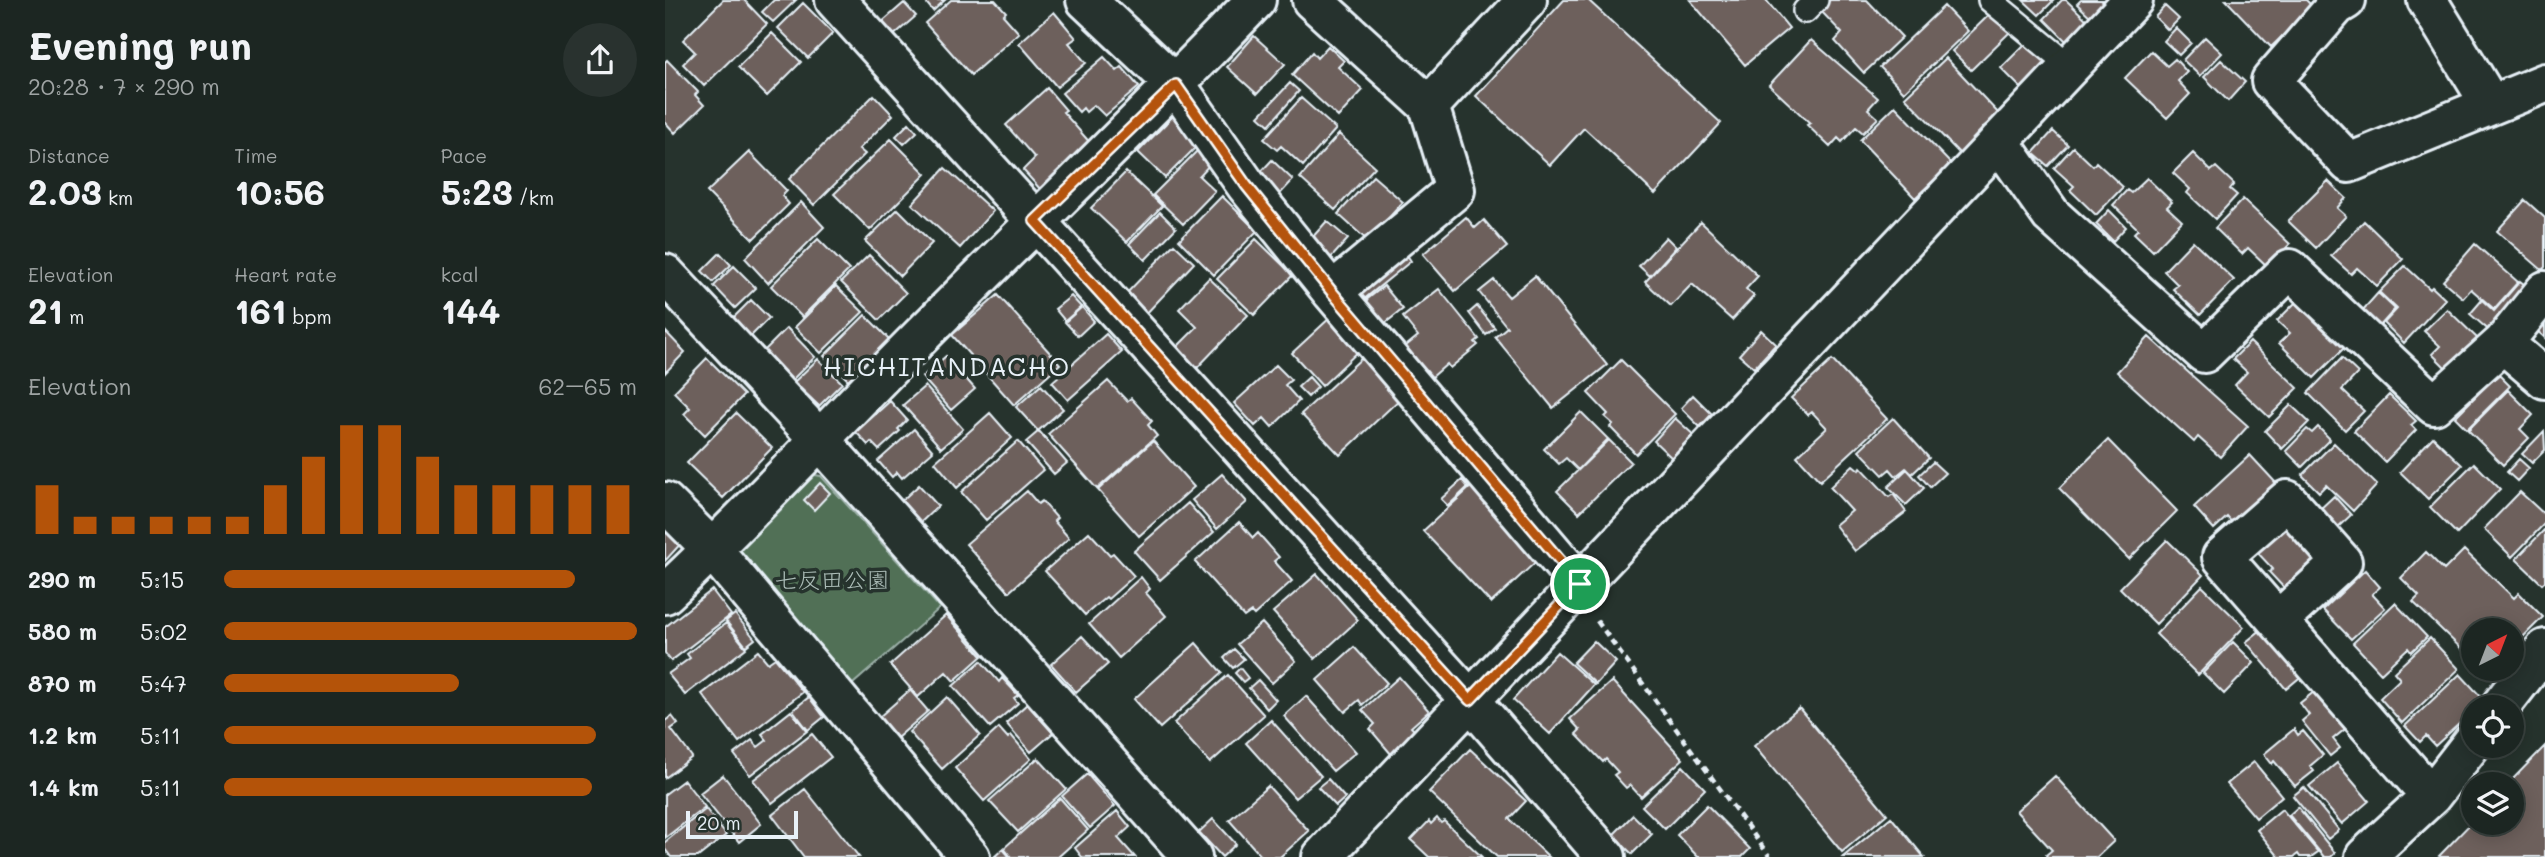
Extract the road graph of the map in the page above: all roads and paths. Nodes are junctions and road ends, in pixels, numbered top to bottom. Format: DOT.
graph roads {
  1 [pos="835,0"];
  2 [pos="1086,0"];
  3 [pos="1256,0"];
  4 [pos="1312,0"];
  5 [pos="1527,0"];
  6 [pos="1990,0"];
  7 [pos="2133,0"];
  8 [pos="2346,0"];
  9 [pos="2427,0"];
  10 [pos="2070,66"];
  11 [pos="2545,83"];
  12 [pos="1176,85"];
  13 [pos="2491,105"];
  14 [pos="1429,106"];
  15 [pos="1999,141"];
  16 [pos="1035,221"];
  17 [pos="665,274"];
  18 [pos="2545,291"];
  19 [pos="1332,292"];
  20 [pos="2503,343"];
  21 [pos="2545,379"];
  22 [pos="819,439"];
  23 [pos="665,502"];
  24 [pos="713,550"];
  25 [pos="1577,587"];
  26 [pos="665,594"];
  27 [pos="2278,621"];
  28 [pos="2540,667"];
  29 [pos="2512,695"];
  30 [pos="1470,700"];
  31 [pos="2461,757"];
  32 [pos="2431,796"];
  33 [pos="970,857"];
  34 [pos="1192,857"];
  35 [pos="1322,857"];
  36 [pos="1606,857"];
  37 [pos="1770,857"];
  38 [pos="2365,857"];
  1 -- 16 [label="street"];
  2 -- 12 [label="street"];
  3 -- 12 [label="street"];
  4 -- 14 [label="street"];
  5 -- 14 [label="street"];
  6 -- 10 [label="lane"];
  7 -- 10 [label="street"];
  8 -- 13 [label="street"];
  9 -- 13 [label="street"];
  10 -- 15 [label="street"];
  11 -- 13 [label="street"];
  12 -- 16 [label="street"];
  12 -- 19 [label="street"];
  14 -- 19 [label="street"];
  15 -- 20 [label="street"];
  15 -- 25 [label="street"];
  16 -- 22 [label="street"];
  16 -- 30 [label="street"];
  17 -- 22 [label="street"];
  18 -- 20 [label="street"];
  19 -- 25 [label="street"];
  20 -- 21 [label="street"];
  22 -- 24 [label="street"];
  22 -- 34 [label="street"];
  23 -- 24 [label="street"];
  24 -- 26 [label="street"];
  24 -- 33 [label="street"];
  25 -- 30 [label="street"];
  25 -- 37 [label="path"];
  27 -- 32 [label="street"];
  28 -- 29 [label="street"];
  30 -- 35 [label="street"];
  30 -- 36 [label="street"];
  31 -- 32 [label="street"];
  32 -- 38 [label="street"];
}
